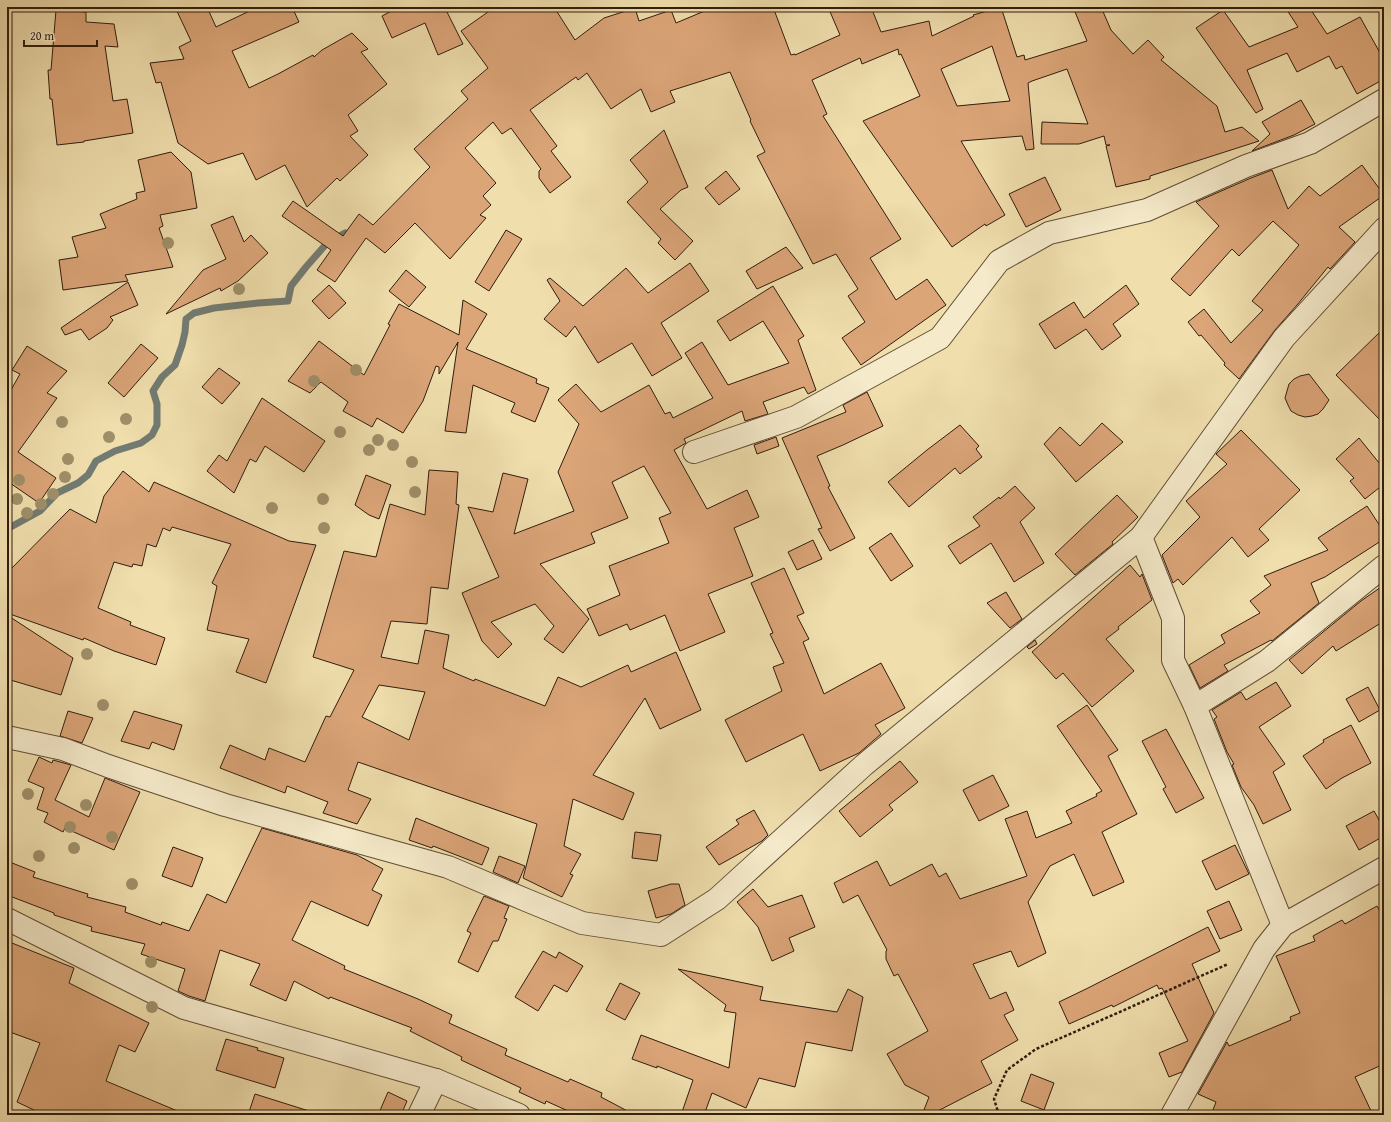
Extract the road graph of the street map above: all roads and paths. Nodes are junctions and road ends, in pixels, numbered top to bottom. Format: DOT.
graph roads {
  1 [pos="1384,100"];
  2 [pos="1384,229"];
  3 [pos="694,452"];
  4 [pos="1141,536"];
  5 [pos="1384,566"];
  6 [pos="1195,706"];
  7 [pos="7,737"];
  8 [pos="1384,868"];
  9 [pos="7,919"];
  10 [pos="1283,925"];
  11 [pos="1228,964"];
  12 [pos="436,1080"];
  13 [pos="419,1115"];
  14 [pos="519,1115"];
  15 [pos="999,1115"];
  16 [pos="1172,1115"];
  1 -- 3 [label="street"];
  2 -- 4 [label="street"];
  4 -- 6 [label="street"];
  4 -- 7 [label="street"];
  5 -- 6 [label="street"];
  6 -- 10 [label="street"];
  8 -- 10 [label="street"];
  9 -- 12 [label="street"];
  10 -- 16 [label="street"];
  11 -- 15 [label="path"];
  12 -- 13 [label="street"];
  12 -- 14 [label="street"];
}
